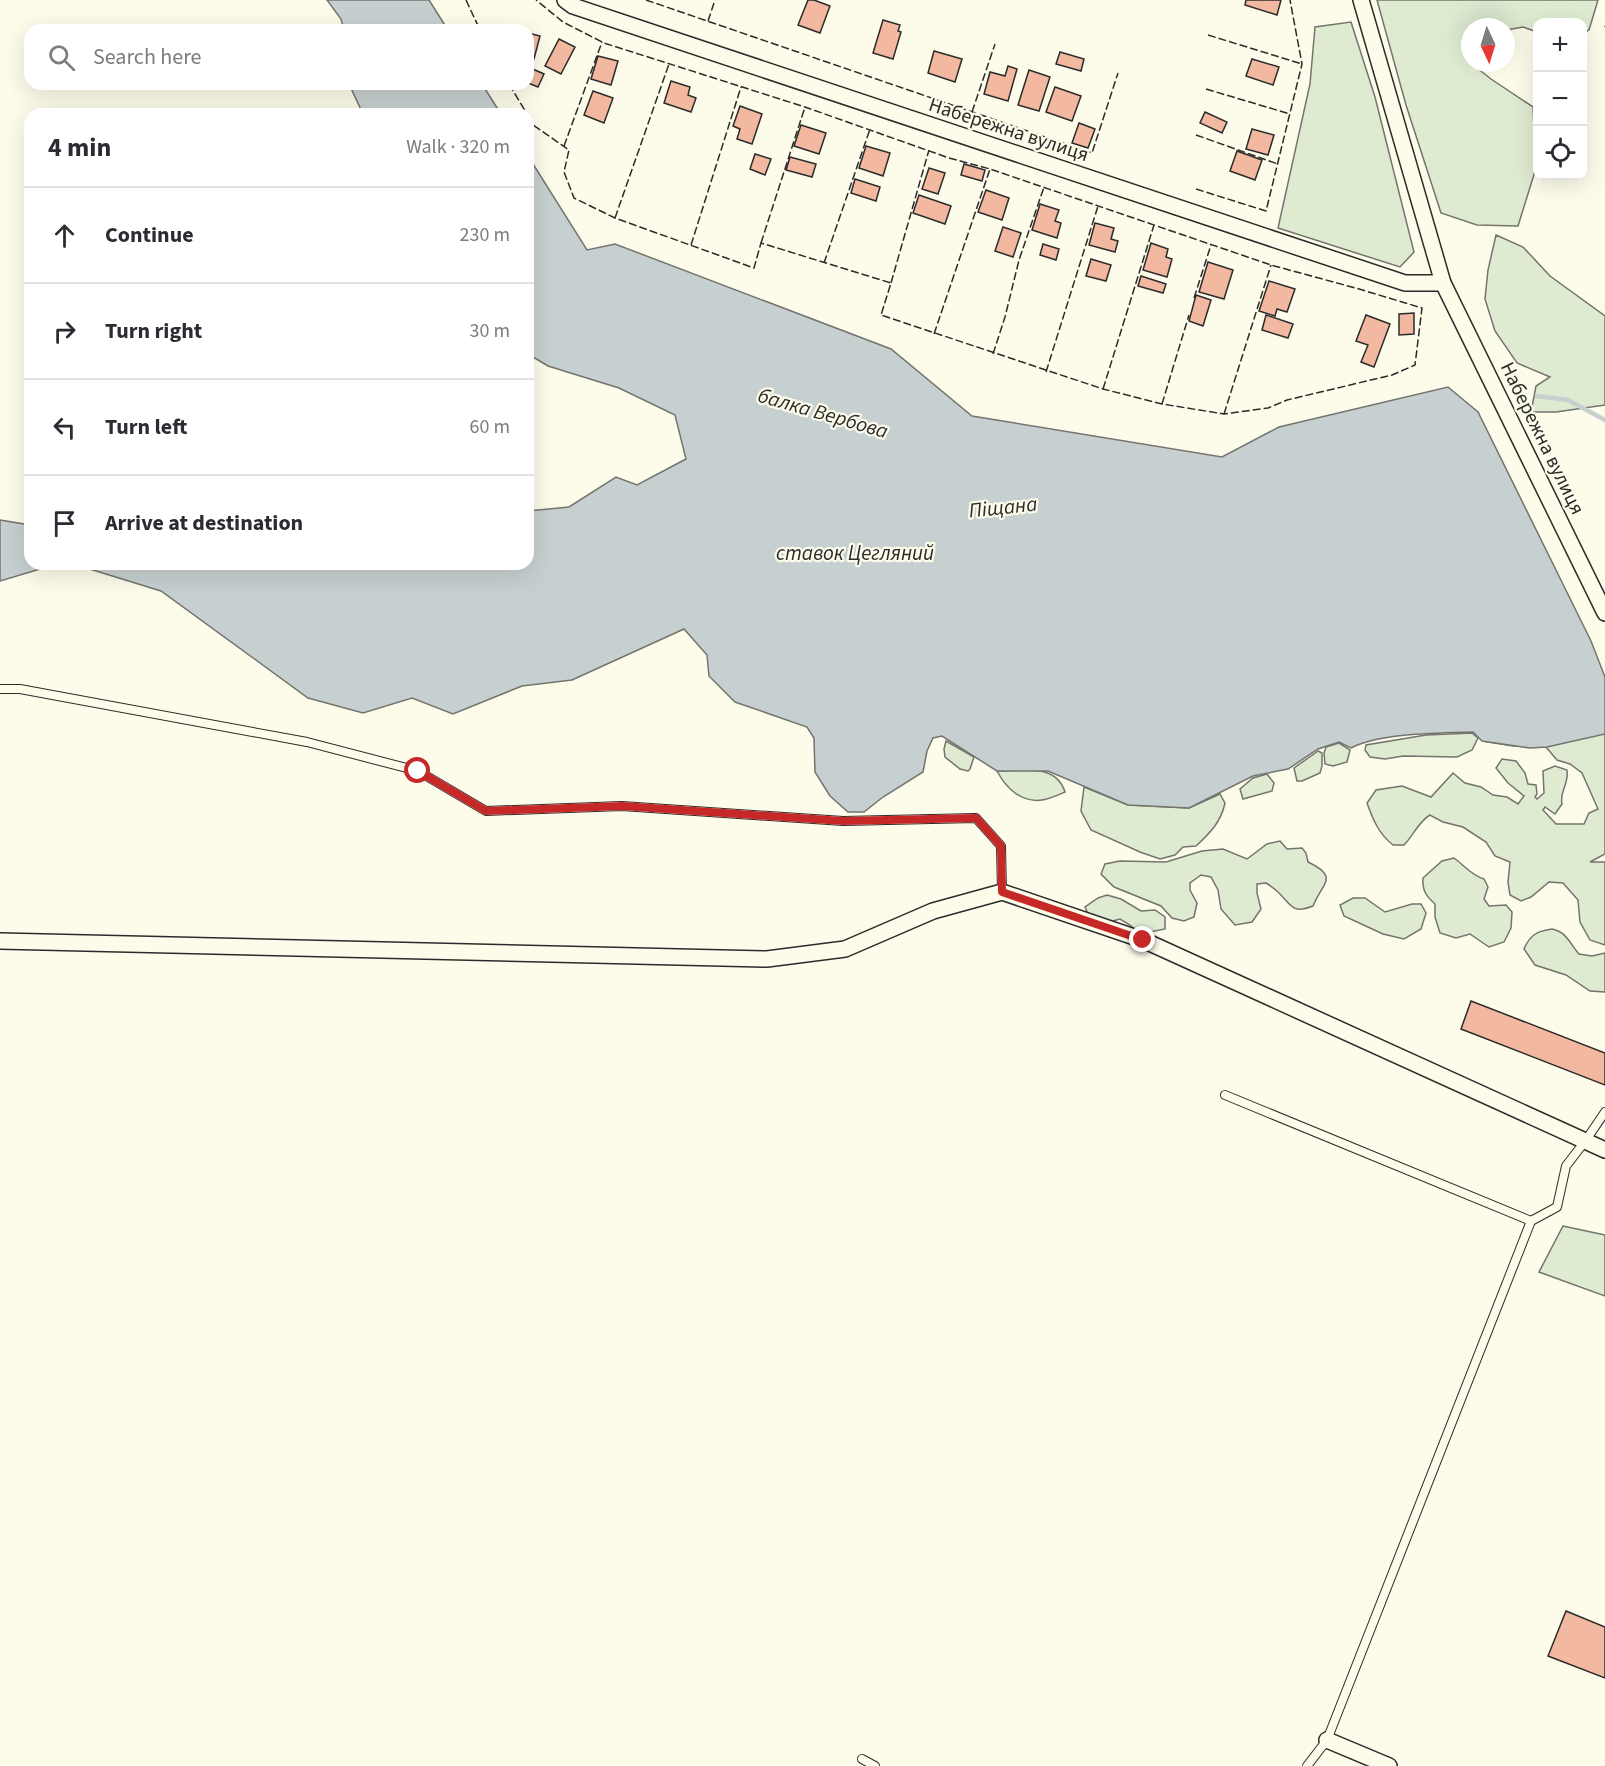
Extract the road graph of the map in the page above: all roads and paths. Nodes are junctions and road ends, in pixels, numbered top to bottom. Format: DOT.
graph roads {
  1 [pos="565,0"];
  2 [pos="1362,0"];
  3 [pos="1443,283"];
  4 [pos="1605,613"];
  5 [pos="0,689"];
  6 [pos="1002,892"];
  7 [pos="0,941"];
  8 [pos="1225,1095"];
  9 [pos="1605,1112"];
  10 [pos="1586,1140"];
  11 [pos="1605,1150"];
  12 [pos="1531,1221"];
  13 [pos="1327,1740"];
  14 [pos="862,1759"];
  15 [pos="875,1766"];
  16 [pos="1306,1766"];
  17 [pos="1389,1766"];
  1 -- 3 [label="street, Набережна вулиця"];
  2 -- 3 [label="street, Набережна вулиця"];
  3 -- 4 [label="street, Набережна вулиця"];
  5 -- 6 [label="lane"];
  6 -- 7 [label="street"];
  6 -- 10 [label="street"];
  8 -- 12 [label="lane"];
  9 -- 10 [label="lane"];
  10 -- 11 [label="street"];
  10 -- 12 [label="lane"];
  12 -- 13 [label="lane"];
  13 -- 16 [label="lane"];
  13 -- 17 [label="street"];
  14 -- 15 [label="lane"];
}
